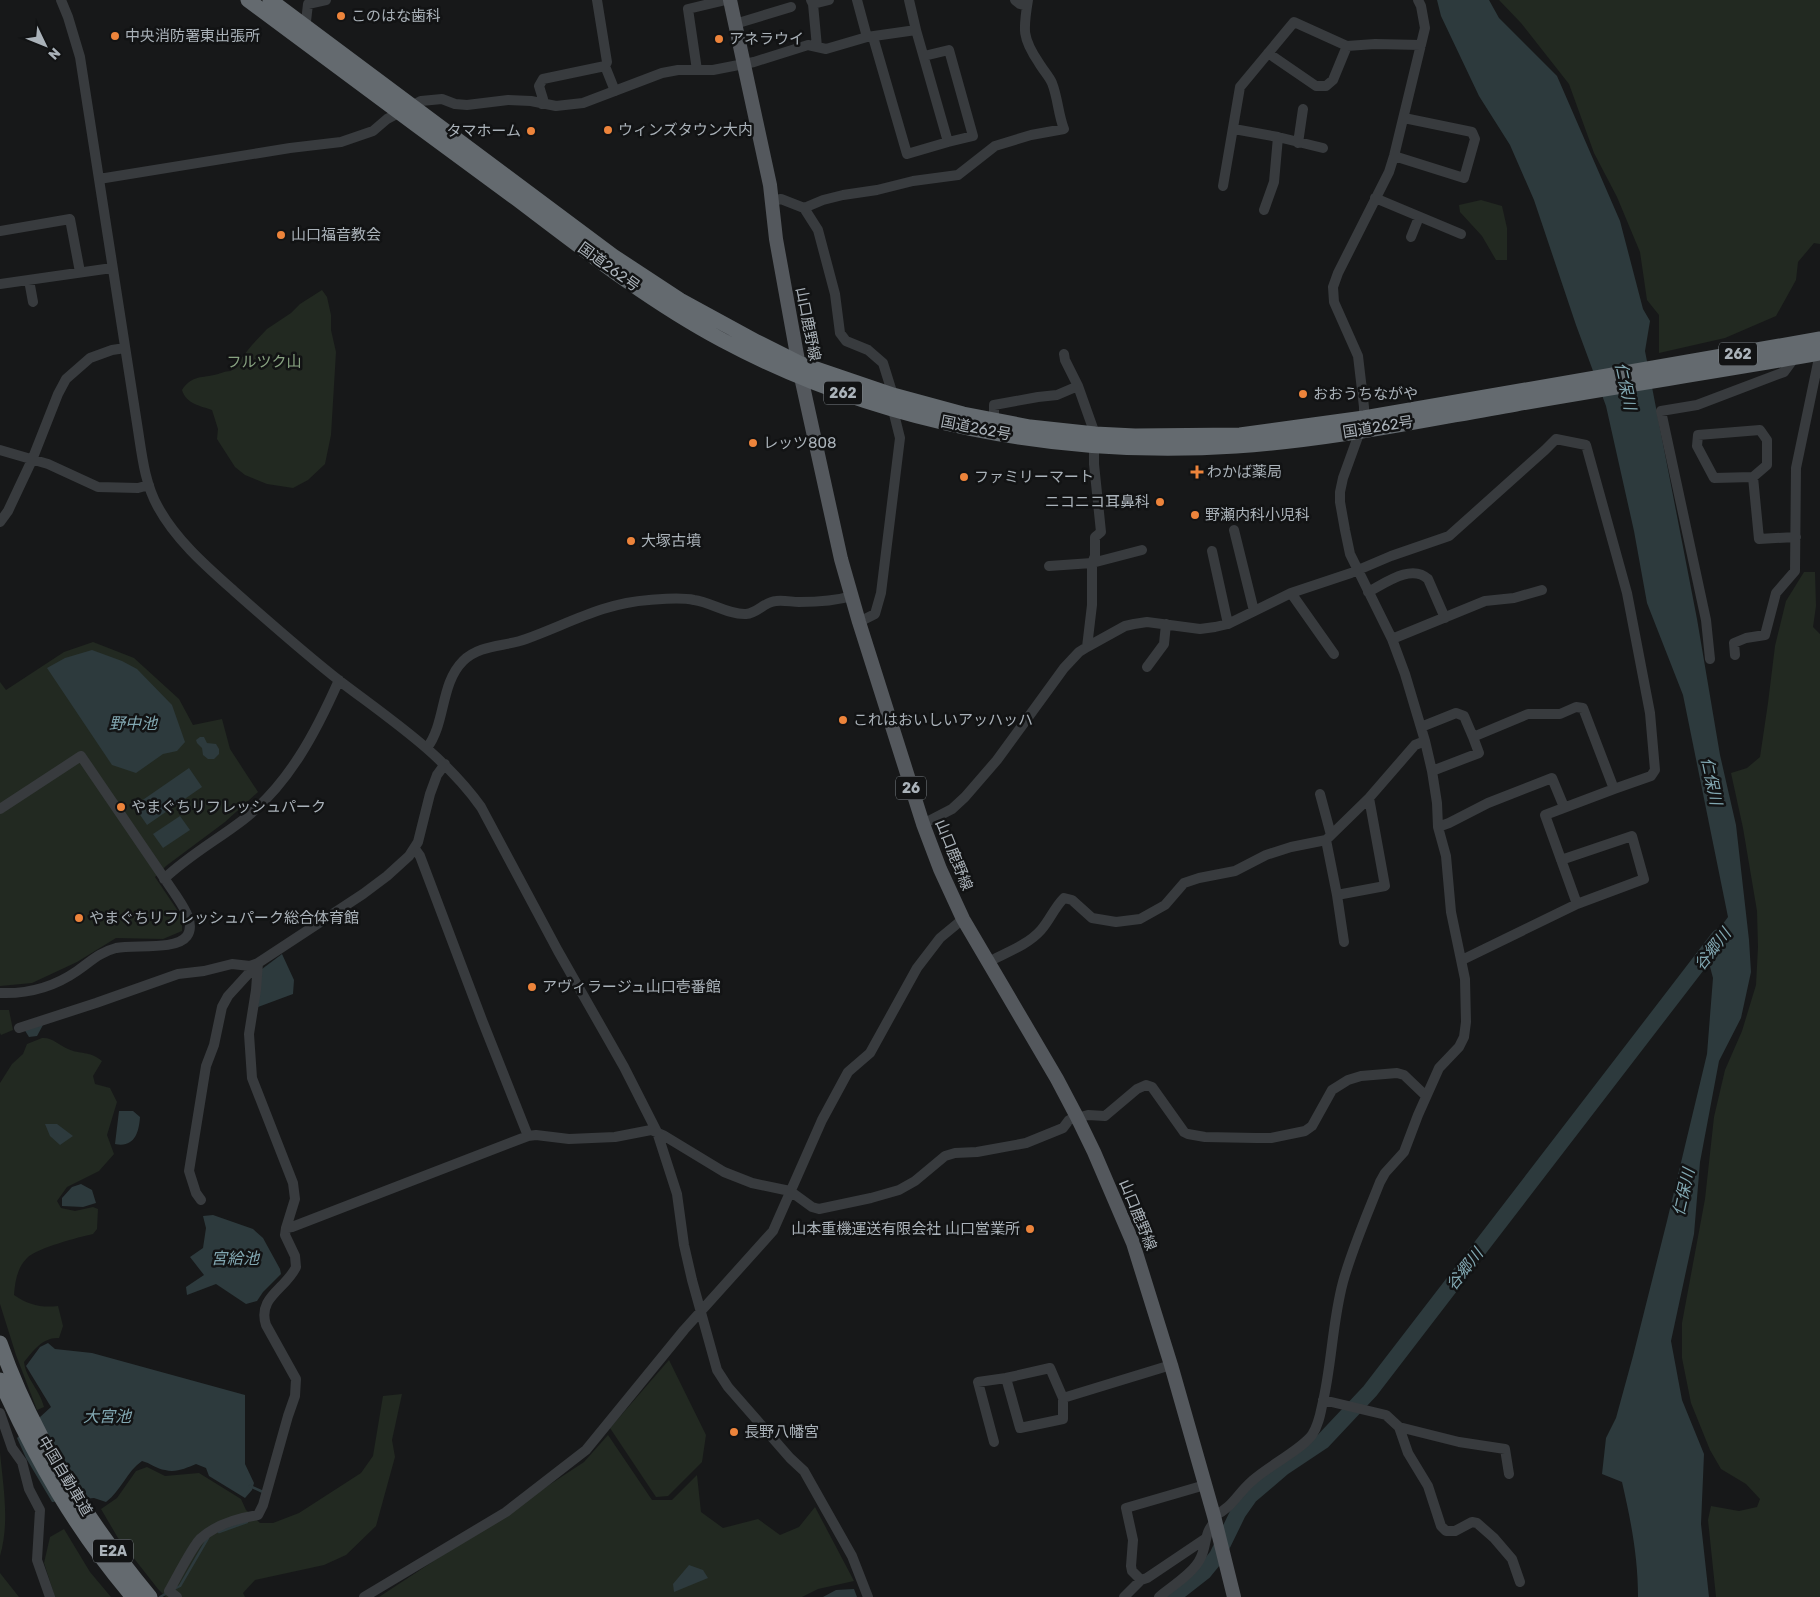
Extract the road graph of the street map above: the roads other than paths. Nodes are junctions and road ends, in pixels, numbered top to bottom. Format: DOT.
graph roads {
  1 [pos="61,0"];
  2 [pos="248,0"];
  3 [pos="270,0"];
  4 [pos="326,0"];
  5 [pos="597,0"];
  6 [pos="728,0"];
  7 [pos="829,0"];
  8 [pos="857,0"];
  9 [pos="909,0"];
  10 [pos="1015,0"];
  11 [pos="1418,0"];
  12 [pos="307,2"];
  13 [pos="812,2"];
  14 [pos="1027,3"];
  15 [pos="688,5"];
  16 [pos="791,7"];
  17 [pos="735,24"];
  18 [pos="916,30"];
  19 [pos="303,32"];
  20 [pos="870,37"];
  21 [pos="1421,45"];
  22 [pos="1347,46"];
  23 [pos="817,47"];
  24 [pos="1268,53"];
  25 [pos="924,56"];
  26 [pos="743,63"];
  27 [pos="605,66"];
  28 [pos="697,70"];
  29 [pos="615,91"];
  30 [pos="542,104"];
  31 [pos="406,109"];
  32 [pos="1303,109"];
  33 [pos="1404,118"];
  34 [pos="1234,129"];
  35 [pos="1278,137"];
  36 [pos="948,142"];
  37 [pos="1298,142"];
  38 [pos="1322,148"];
  39 [pos="1394,156"];
  40 [pos="99,179"];
  41 [pos="1223,186"];
  42 [pos="1375,198"];
  43 [pos="772,201"];
  44 [pos="804,208"];
  45 [pos="1264,210"];
  46 [pos="1419,217"];
  47 [pos="0,231"];
  48 [pos="1461,234"];
  49 [pos="1411,237"];
  50 [pos="112,268"];
  51 [pos="80,272"];
  52 [pos="29,280"];
  53 [pos="0,284"];
  54 [pos="33,302"];
  55 [pos="1820,340"];
  56 [pos="125,348"];
  57 [pos="1820,352"];
  58 [pos="1064,354"];
  59 [pos="1796,357"];
  60 [pos="800,370"];
  61 [pos="1658,373"];
  62 [pos="1078,386"];
  63 [pos="893,402"];
  64 [pos="994,420"];
  65 [pos="1362,425"];
  66 [pos="1094,440"];
  67 [pos="0,450"];
  68 [pos="32,460"];
  69 [pos="1753,477"];
  70 [pos="149,485"];
  71 [pos="0,522"];
  72 [pos="1234,530"];
  73 [pos="1796,537"];
  74 [pos="1142,550"];
  75 [pos="1212,551"];
  76 [pos="1092,563"];
  77 [pos="1049,566"];
  78 [pos="1356,570"];
  79 [pos="1542,590"];
  80 [pos="1368,592"];
  81 [pos="1291,593"];
  82 [pos="852,596"];
  83 [pos="1254,611"];
  84 [pos="1445,618"];
  85 [pos="858,622"];
  86 [pos="1166,624"];
  87 [pos="1228,624"];
  88 [pos="1392,639"];
  89 [pos="1087,647"];
  90 [pos="1334,654"];
  91 [pos="1735,655"];
  92 [pos="1710,659"];
  93 [pos="1147,667"];
  94 [pos="338,680"];
  95 [pos="1421,728"];
  96 [pos="1473,737"];
  97 [pos="1425,741"];
  98 [pos="427,748"];
  99 [pos="445,764"];
  100 [pos="1432,771"];
  101 [pos="1614,789"];
  102 [pos="1320,794"];
  103 [pos="1370,798"];
  104 [pos="1564,807"];
  105 [pos="0,809"];
  106 [pos="923,824"];
  107 [pos="1438,827"];
  108 [pos="1329,838"];
  109 [pos="415,849"];
  110 [pos="1561,860"];
  111 [pos="164,879"];
  112 [pos="1337,895"];
  113 [pos="1577,904"];
  114 [pos="963,918"];
  115 [pos="1344,942"];
  116 [pos="1462,960"];
  117 [pos="988,962"];
  118 [pos="258,963"];
  119 [pos="0,993"];
  120 [pos="19,1028"];
  121 [pos="1426,1096"];
  122 [pos="1078,1117"];
  123 [pos="657,1132"];
  124 [pos="528,1136"];
  125 [pos="790,1191"];
  126 [pos="201,1200"];
  127 [pos="286,1228"];
  128 [pos="701,1313"];
  129 [pos="0,1343"];
  130 [pos="1171,1365"];
  131 [pos="1006,1378"];
  132 [pos="0,1380"];
  133 [pos="1062,1398"];
  134 [pos="1324,1400"];
  135 [pos="0,1413"];
  136 [pos="27,1423"];
  137 [pos="1399,1427"];
  138 [pos="994,1442"];
  139 [pos="1509,1474"];
  140 [pos="1205,1484"];
  141 [pos="73,1506"];
  142 [pos="1213,1528"];
  143 [pos="1141,1580"];
  144 [pos="1520,1582"];
  145 [pos="50,1597"];
  146 [pos="133,1597"];
  147 [pos="150,1597"];
  148 [pos="177,1597"];
  149 [pos="364,1597"];
  150 [pos="868,1597"];
  151 [pos="1124,1597"];
  152 [pos="1159,1597"];
  153 [pos="1234,1597"];
  1 -- 40 [label="street"];
  2 -- 19 [label="highway, 国道262号 / 262"];
  3 -- 19 [label="highway, 国道262号 / 262"];
  4 -- 12 [label="street"];
  5 -- 27 [label="street"];
  6 -- 15 [label="street"];
  6 -- 17 [label="main road, 山口鹿野線 / 26"];
  7 -- 13 [label="street"];
  8 -- 20 [label="street"];
  9 -- 18 [label="street"];
  10 -- 14 [label="street"];
  11 -- 21 [label="street"];
  12 -- 19 [label="street"];
  13 -- 23 [label="street"];
  14 -- 44 [label="street"];
  15 -- 28 [label="street"];
  16 -- 17 [label="street"];
  17 -- 26 [label="main road, 山口鹿野線 / 26"];
  18 -- 20 [label="street"];
  18 -- 25 [label="street"];
  19 -- 31 [label="highway, 国道262号 / 262"];
  20 -- 23 [label="street"];
  20 -- 36 [label="street"];
  21 -- 22 [label="street"];
  21 -- 33 [label="street"];
  22 -- 24 [label="street"];
  22 -- 24 [label="street"];
  23 -- 26 [label="street"];
  24 -- 34 [label="street"];
  25 -- 36 [label="street"];
  25 -- 36 [label="street"];
  26 -- 28 [label="street"];
  26 -- 43 [label="main road, 山口鹿野線 / 26"];
  27 -- 29 [label="street"];
  27 -- 30 [label="street"];
  28 -- 29 [label="street"];
  29 -- 30 [label="street"];
  30 -- 31 [label="street"];
  31 -- 40 [label="street"];
  31 -- 60 [label="highway, 国道262号 / 262"];
  32 -- 37 [label="street"];
  33 -- 39 [label="street"];
  33 -- 39 [label="street"];
  34 -- 35 [label="street"];
  34 -- 41 [label="street"];
  35 -- 37 [label="street"];
  35 -- 45 [label="street"];
  37 -- 38 [label="street"];
  39 -- 42 [label="street"];
  40 -- 50 [label="street"];
  42 -- 46 [label="street"];
  42 -- 65 [label="street"];
  43 -- 44 [label="street"];
  43 -- 60 [label="main road, 山口鹿野線 / 26"];
  44 -- 63 [label="street"];
  46 -- 48 [label="street"];
  46 -- 49 [label="street"];
  47 -- 51 [label="street"];
  50 -- 51 [label="street"];
  50 -- 56 [label="street"];
  51 -- 52 [label="street"];
  52 -- 53 [label="street"];
  52 -- 54 [label="street"];
  55 -- 57 [label="street"];
  55 -- 61 [label="highway, 国道262号 / 262"];
  56 -- 68 [label="street"];
  56 -- 70 [label="street"];
  57 -- 59 [label="highway, 国道262号 / 262"];
  57 -- 73 [label="street"];
  58 -- 62 [label="street"];
  59 -- 61 [label="highway, 国道262号 / 262"];
  59 -- 92 [label="street"];
  60 -- 63 [label="highway, 国道262号 / 262"];
  60 -- 82 [label="main road, 山口鹿野線 / 26"];
  61 -- 65 [label="highway, 国道262号 / 262"];
  62 -- 64 [label="street"];
  62 -- 66 [label="street"];
  63 -- 64 [label="highway, 国道262号 / 262"];
  63 -- 66 [label="highway, 国道262号 / 262"];
  63 -- 85 [label="street"];
  64 -- 66 [label="highway, 国道262号 / 262"];
  65 -- 66 [label="highway, 国道262号 / 262"];
  65 -- 78 [label="street"];
  66 -- 76 [label="street"];
  67 -- 68 [label="street"];
  68 -- 70 [label="street"];
  68 -- 71 [label="street"];
  69 -- 69 [label="street"];
  69 -- 73 [label="street"];
  70 -- 94 [label="street"];
  72 -- 83 [label="street"];
  73 -- 91 [label="street"];
  74 -- 76 [label="street"];
  75 -- 87 [label="street"];
  76 -- 77 [label="street"];
  76 -- 89 [label="street"];
  78 -- 80 [label="street"];
  78 -- 81 [label="street"];
  78 -- 101 [label="street"];
  79 -- 84 [label="street"];
  80 -- 84 [label="street"];
  80 -- 88 [label="street"];
  81 -- 83 [label="street"];
  81 -- 90 [label="street"];
  82 -- 85 [label="main road, 山口鹿野線 / 26"];
  82 -- 98 [label="street"];
  83 -- 87 [label="street"];
  84 -- 88 [label="street"];
  85 -- 106 [label="main road, 山口鹿野線 / 26"];
  86 -- 87 [label="street"];
  86 -- 89 [label="street"];
  86 -- 93 [label="street"];
  88 -- 95 [label="street"];
  89 -- 106 [label="street"];
  94 -- 98 [label="street"];
  94 -- 111 [label="street"];
  95 -- 96 [label="street"];
  95 -- 97 [label="street"];
  96 -- 100 [label="street"];
  96 -- 101 [label="street"];
  97 -- 100 [label="street"];
  97 -- 103 [label="street"];
  98 -- 99 [label="street"];
  99 -- 109 [label="street"];
  99 -- 123 [label="street"];
  100 -- 107 [label="street"];
  101 -- 104 [label="street"];
  102 -- 108 [label="street"];
  103 -- 108 [label="street"];
  103 -- 112 [label="street"];
  104 -- 107 [label="street"];
  104 -- 110 [label="street"];
  105 -- 111 [label="street"];
  106 -- 114 [label="main road, 山口鹿野線 / 26"];
  107 -- 116 [label="street"];
  108 -- 112 [label="street"];
  108 -- 117 [label="street"];
  109 -- 118 [label="street"];
  109 -- 124 [label="street"];
  110 -- 113 [label="street"];
  110 -- 113 [label="street"];
  111 -- 119 [label="street"];
  112 -- 115 [label="street"];
  113 -- 116 [label="street"];
  114 -- 117 [label="main road, 山口鹿野線 / 26"];
  114 -- 125 [label="street"];
  116 -- 121 [label="street"];
  117 -- 122 [label="main road, 山口鹿野線 / 26"];
  118 -- 120 [label="street"];
  118 -- 126 [label="street"];
  118 -- 127 [label="street"];
  121 -- 122 [label="street"];
  121 -- 134 [label="street"];
  122 -- 125 [label="street"];
  122 -- 130 [label="main road, 山口鹿野線 / 26"];
  123 -- 124 [label="street"];
  123 -- 125 [label="street"];
  123 -- 128 [label="street"];
  124 -- 127 [label="street"];
  125 -- 128 [label="street"];
  127 -- 148 [label="street"];
  128 -- 149 [label="street"];
  128 -- 150 [label="street"];
  129 -- 136 [label="highway, 中国自動車道 / E2A"];
  130 -- 133 [label="street"];
  130 -- 140 [label="main road, 山口鹿野線 / 26"];
  131 -- 133 [label="street"];
  131 -- 133 [label="street"];
  131 -- 138 [label="street"];
  132 -- 136 [label="highway, 中国自動車道 / E2A"];
  134 -- 137 [label="street"];
  134 -- 142 [label="street"];
  135 -- 145 [label="street"];
  136 -- 141 [label="highway, 中国自動車道 / E2A"];
  137 -- 139 [label="street"];
  137 -- 144 [label="street"];
  140 -- 142 [label="main road, 山口鹿野線 / 26"];
  140 -- 143 [label="street"];
  141 -- 146 [label="highway, 中国自動車道 / E2A"];
  141 -- 147 [label="highway, 中国自動車道 / E2A"];
  142 -- 143 [label="street"];
  142 -- 152 [label="street"];
  142 -- 153 [label="main road, 山口鹿野線 / 26"];
  143 -- 151 [label="street"];
}
